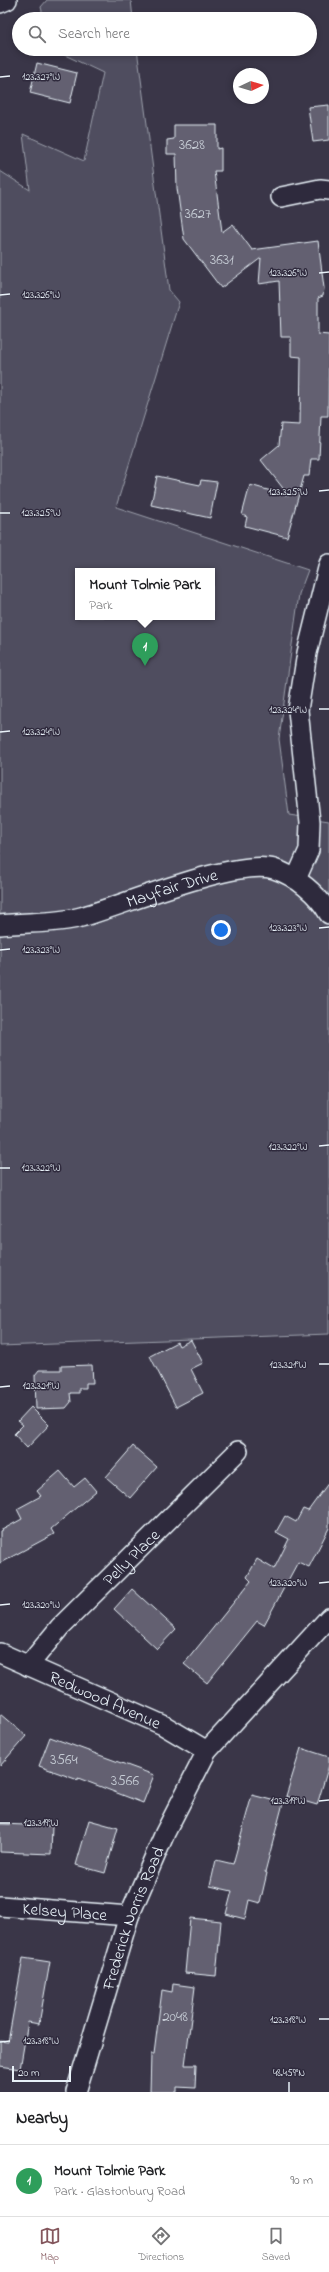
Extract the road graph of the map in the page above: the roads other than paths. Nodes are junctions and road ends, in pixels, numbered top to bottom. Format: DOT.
graph roads {
  1 [pos="7,0"];
  2 [pos="0,3"];
  3 [pos="329,190"];
  4 [pos="281,197"];
  5 [pos="329,564"];
  6 [pos="296,879"];
  7 [pos="329,914"];
  8 [pos="0,925"];
  9 [pos="238,1451"];
  10 [pos="329,1618"];
  11 [pos="0,1653"];
  12 [pos="28,1666"];
  13 [pos="207,1751"];
  14 [pos="0,1906"];
  15 [pos="129,1916"];
  16 [pos="76,2092"];
  1 -- 2 [label="street"];
  3 -- 4 [label="street"];
  5 -- 6 [label="street"];
  6 -- 7 [label="street, Mayfair Drive"];
  6 -- 8 [label="street, Mayfair Drive"];
  9 -- 12 [label="street, Pelly Place"];
  10 -- 13 [label="street, Frederick Norris Road"];
  11 -- 12 [label="street, Redwood Avenue"];
  12 -- 13 [label="street, Redwood Avenue"];
  13 -- 15 [label="street, Frederick Norris Road"];
  14 -- 15 [label="street, Kelsey Place"];
  15 -- 16 [label="street, Frederick Norris Road"];
}
